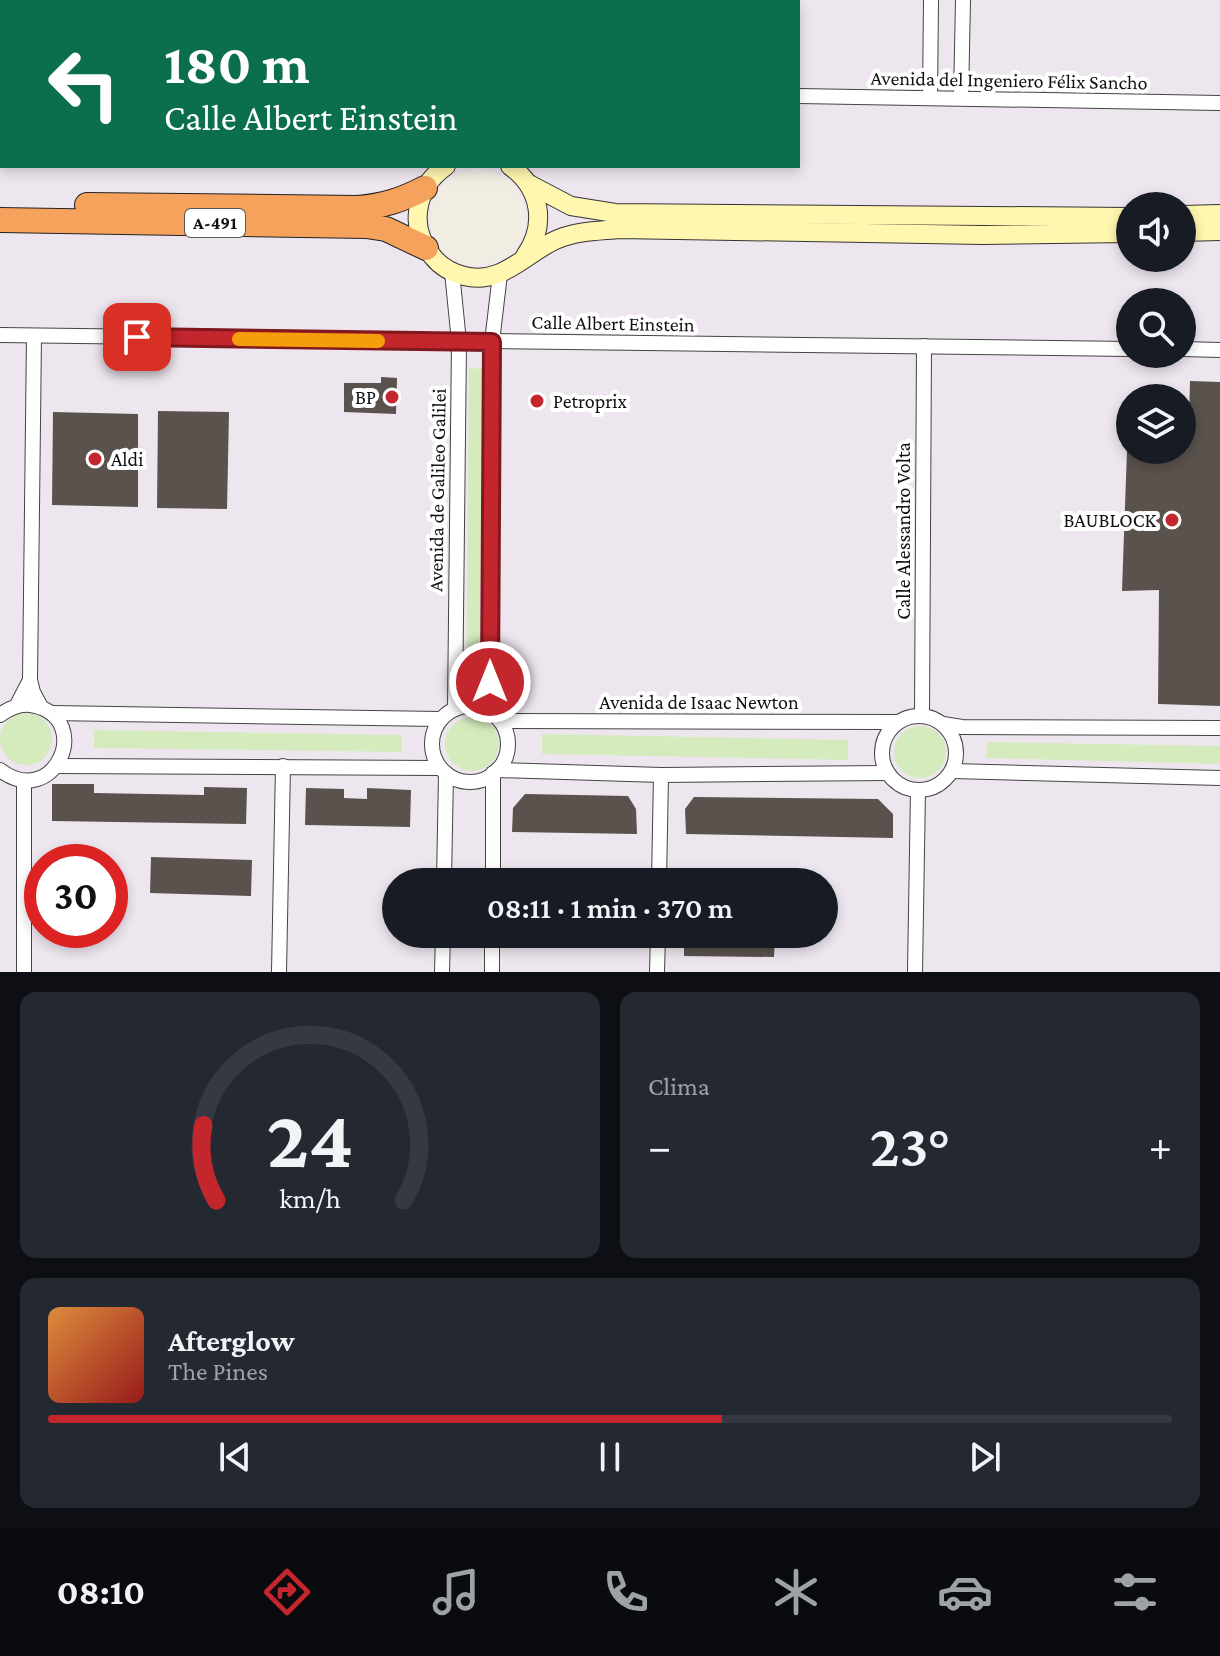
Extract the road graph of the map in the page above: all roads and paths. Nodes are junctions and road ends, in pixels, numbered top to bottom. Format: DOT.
graph roads {
  1 [pos="931,0"];
  2 [pos="963,0"];
  3 [pos="800,96"];
  4 [pos="930,98"];
  5 [pos="961,98"];
  6 [pos="1220,103"];
  7 [pos="444,168"];
  8 [pos="512,168"];
  9 [pos="529,184"];
  10 [pos="425,188"];
  11 [pos="0,204"];
  12 [pos="1220,214"];
  13 [pos="1196,215"];
  14 [pos="1116,217"];
  15 [pos="0,220"];
  16 [pos="1220,231"];
  17 [pos="1196,232"];
  18 [pos="1116,233"];
  19 [pos="426,248"];
  20 [pos="524,258"];
  21 [pos="452,272"];
  22 [pos="500,274"];
  23 [pos="0,335"];
  24 [pos="34,336"];
  25 [pos="459,342"];
  26 [pos="492,342"];
  27 [pos="924,346"];
  28 [pos="1116,349"];
  29 [pos="1196,349"];
  30 [pos="1220,350"];
  31 [pos="30,680"];
  32 [pos="17,705"];
  33 [pos="455,709"];
  34 [pos="46,710"];
  35 [pos="0,715"];
  36 [pos="495,716"];
  37 [pos="922,716"];
  38 [pos="440,719"];
  39 [pos="897,722"];
  40 [pos="943,724"];
  41 [pos="1220,728"];
  42 [pos="57,766"];
  43 [pos="283,766"];
  44 [pos="0,770"];
  45 [pos="443,770"];
  46 [pos="952,771"];
  47 [pos="495,772"];
  48 [pos="888,773"];
  49 [pos="661,775"];
  50 [pos="1220,778"];
  51 [pos="24,781"];
  52 [pos="918,790"];
  53 [pos="444,868"];
  54 [pos="493,868"];
  55 [pos="659,868"];
  56 [pos="443,948"];
  57 [pos="492,948"];
  58 [pos="658,948"];
  59 [pos="24,972"];
  60 [pos="279,972"];
  61 [pos="442,972"];
  62 [pos="492,972"];
  63 [pos="657,972"];
  64 [pos="915,972"];
  1 -- 4 [label="street"];
  2 -- 5 [label="street"];
  3 -- 4 [label="street, Avenida del Ingeniero Félix Sancho"];
  4 -- 5 [label="street, Avenida del Ingeniero Félix Sancho"];
  5 -- 6 [label="street, Avenida del Ingeniero Félix Sancho"];
  7 -- 10 [label="main road, A-491"];
  8 -- 9 [label="main road"];
  9 -- 14 [label="main road"];
  9 -- 20 [label="main road"];
  10 -- 11 [label="highway, A-491"];
  10 -- 19 [label="main road"];
  12 -- 13 [label="main road"];
  15 -- 19 [label="highway, A-491"];
  16 -- 17 [label="main road"];
  18 -- 20 [label="main road"];
  19 -- 21 [label="main road, A-491"];
  20 -- 22 [label="main road"];
  21 -- 22 [label="main road"];
  21 -- 25 [label="street, Avenida de Galileo Galilei"];
  22 -- 26 [label="street"];
  23 -- 24 [label="street, Calle Albert Einstein"];
  24 -- 25 [label="street, Calle Albert Einstein"];
  24 -- 31 [label="street"];
  25 -- 26 [label="street, Calle Albert Einstein"];
  25 -- 33 [label="street, Avenida de Galileo Galilei"];
  26 -- 27 [label="street, Calle Albert Einstein"];
  26 -- 36 [label="street"];
  27 -- 28 [label="street, Calle Albert Einstein"];
  27 -- 37 [label="street, Calle Alessandro Volta"];
  29 -- 30 [label="street"];
  31 -- 32 [label="street"];
  31 -- 34 [label="street"];
  32 -- 34 [label="street"];
  32 -- 35 [label="street"];
  33 -- 36 [label="street"];
  33 -- 38 [label="street"];
  34 -- 38 [label="street"];
  34 -- 42 [label="street"];
  36 -- 39 [label="street, Avenida de Isaac Newton"];
  36 -- 47 [label="street"];
  37 -- 39 [label="street"];
  37 -- 40 [label="street"];
  38 -- 45 [label="street"];
  39 -- 48 [label="street"];
  40 -- 41 [label="street"];
  40 -- 46 [label="street"];
  42 -- 43 [label="street"];
  42 -- 51 [label="street"];
  43 -- 45 [label="street"];
  43 -- 60 [label="street"];
  44 -- 51 [label="street"];
  45 -- 47 [label="street"];
  45 -- 53 [label="street"];
  46 -- 50 [label="street"];
  46 -- 52 [label="street"];
  47 -- 49 [label="street"];
  47 -- 54 [label="street"];
  48 -- 49 [label="street"];
  48 -- 52 [label="street"];
  49 -- 55 [label="street"];
  51 -- 59 [label="street"];
  52 -- 64 [label="street"];
  56 -- 61 [label="street"];
  57 -- 62 [label="street"];
  58 -- 63 [label="street"];
}
